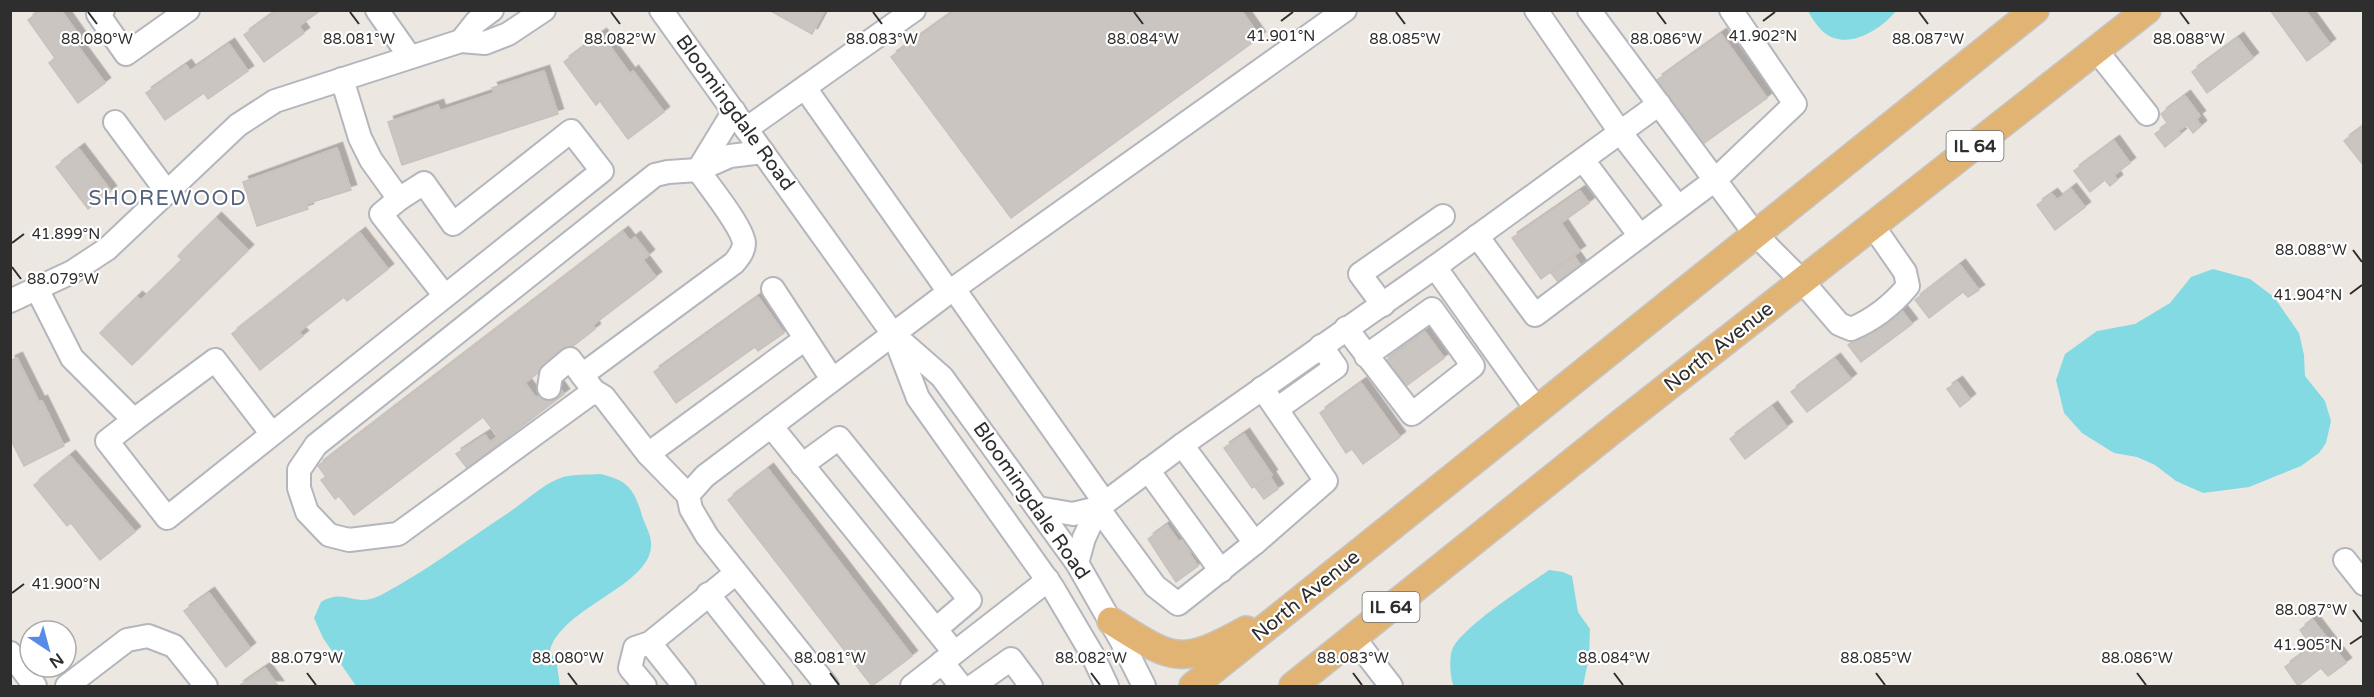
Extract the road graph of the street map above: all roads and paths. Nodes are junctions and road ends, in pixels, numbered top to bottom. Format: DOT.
graph roads {
  1 [pos="103,10"];
  2 [pos="188,10"];
  3 [pos="377,10"];
  4 [pos="492,10"];
  5 [pos="544,10"];
  6 [pos="661,10"];
  7 [pos="914,10"];
  8 [pos="1345,10"];
  9 [pos="1536,10"];
  10 [pos="1589,10"];
  11 [pos="1731,10"];
  12 [pos="2036,10"];
  13 [pos="2147,10"];
  14 [pos="461,41"];
  15 [pos="2097,50"];
  16 [pos="410,57"];
  17 [pos="342,80"];
  18 [pos="805,88"];
  19 [pos="1659,104"];
  20 [pos="2147,114"];
  21 [pos="740,120"];
  22 [pos="115,122"];
  23 [pos="1620,132"];
  24 [pos="763,152"];
  25 [pos="1583,160"];
  26 [pos="698,170"];
  27 [pos="1714,180"];
  28 [pos="167,192"];
  29 [pos="399,199"];
  30 [pos="1678,207"];
  31 [pos="1443,216"];
  32 [pos="1873,226"];
  33 [pos="1755,234"];
  34 [pos="1477,236"];
  35 [pos="1640,236"];
  36 [pos="1435,267"];
  37 [pos="1802,281"];
  38 [pos="37,289"];
  39 [pos="772,289"];
  40 [pos="952,290"];
  41 [pos="446,296"];
  42 [pos="10,302"];
  43 [pos="1383,305"];
  44 [pos="1346,328"];
  45 [pos="893,334"];
  46 [pos="806,339"];
  47 [pos="1321,346"];
  48 [pos="1366,356"];
  49 [pos="832,379"];
  50 [pos="588,383"];
  51 [pos="1262,388"];
  52 [pos="557,400"];
  53 [pos="1277,409"];
  54 [pos="1537,410"];
  55 [pos="134,420"];
  56 [pos="771,426"];
  57 [pos="272,434"];
  58 [pos="1182,445"];
  59 [pos="648,454"];
  60 [pos="802,465"];
  61 [pos="1148,470"];
  62 [pos="688,495"];
  63 [pos="1102,506"];
  64 [pos="1038,508"];
  65 [pos="1255,543"];
  66 [pos="2345,560"];
  67 [pos="1077,563"];
  68 [pos="736,573"];
  69 [pos="1214,577"];
  70 [pos="1048,580"];
  71 [pos="2364,584"];
  72 [pos="708,594"];
  73 [pos="1302,599"];
  74 [pos="1111,621"];
  75 [pos="936,629"];
  76 [pos="1354,638"];
  77 [pos="650,643"];
  78 [pos="10,653"];
  79 [pos="948,657"];
  80 [pos="35,687"];
  81 [pos="67,687"];
  82 [pos="206,687"];
  83 [pos="645,687"];
  84 [pos="684,687"];
  85 [pos="781,687"];
  86 [pos="827,687"];
  87 [pos="912,687"];
  88 [pos="961,687"];
  89 [pos="973,687"];
  90 [pos="1031,687"];
  91 [pos="1107,687"];
  92 [pos="1144,687"];
  93 [pos="1193,687"];
  94 [pos="1293,687"];
  95 [pos="1391,687"];
  1 -- 2 [label="street"];
  3 -- 16 [label="street"];
  4 -- 14 [label="street"];
  5 -- 14 [label="street"];
  6 -- 21 [label="street, Bloomingdale Road"];
  7 -- 18 [label="street"];
  8 -- 40 [label="street"];
  9 -- 23 [label="street"];
  10 -- 19 [label="street"];
  11 -- 27 [label="street"];
  12 -- 33 [label="main road, North Avenue"];
  13 -- 15 [label="main road, North Avenue / IL 64"];
  14 -- 16 [label="street"];
  15 -- 20 [label="street"];
  15 -- 32 [label="main road, North Avenue / IL 64"];
  16 -- 17 [label="street"];
  17 -- 28 [label="street"];
  17 -- 29 [label="street"];
  18 -- 21 [label="street"];
  18 -- 40 [label="street"];
  19 -- 23 [label="street"];
  19 -- 27 [label="street"];
  21 -- 24 [label="street, Bloomingdale Road"];
  21 -- 26 [label="street"];
  22 -- 28 [label="street"];
  23 -- 25 [label="street"];
  23 -- 30 [label="street"];
  24 -- 26 [label="street"];
  24 -- 45 [label="street, Bloomingdale Road"];
  25 -- 34 [label="street"];
  25 -- 35 [label="street"];
  26 -- 50 [label="street"];
  26 -- 52 [label="street"];
  27 -- 30 [label="street"];
  27 -- 33 [label="street"];
  28 -- 38 [label="street"];
  29 -- 41 [label="street"];
  29 -- 41 [label="street"];
  30 -- 35 [label="street"];
  31 -- 43 [label="street"];
  32 -- 37 [label="main road, North Avenue / IL 64"];
  32 -- 37 [label="street"];
  33 -- 37 [label="street"];
  33 -- 54 [label="main road, North Avenue"];
  34 -- 35 [label="street"];
  34 -- 36 [label="street"];
  36 -- 43 [label="street"];
  36 -- 54 [label="street"];
  37 -- 76 [label="main road, North Avenue / IL 64"];
  38 -- 42 [label="street"];
  38 -- 55 [label="street"];
  39 -- 46 [label="street"];
  40 -- 45 [label="street"];
  40 -- 63 [label="street"];
  41 -- 57 [label="street"];
  43 -- 44 [label="street"];
  44 -- 47 [label="street"];
  44 -- 48 [label="street"];
  45 -- 49 [label="street"];
  45 -- 64 [label="street, Bloomingdale Road"];
  45 -- 70 [label="street, Bloomingdale Road"];
  46 -- 49 [label="street"];
  46 -- 59 [label="street"];
  47 -- 51 [label="street"];
  47 -- 53 [label="street"];
  48 -- 48 [label="street"];
  49 -- 56 [label="street"];
  50 -- 52 [label="street"];
  50 -- 52 [label="street"];
  50 -- 59 [label="street"];
  51 -- 53 [label="street"];
  51 -- 58 [label="street"];
  53 -- 65 [label="street"];
  54 -- 73 [label="main road, North Avenue"];
  55 -- 57 [label="street"];
  55 -- 57 [label="street"];
  56 -- 60 [label="street"];
  56 -- 62 [label="street"];
  58 -- 61 [label="street"];
  58 -- 65 [label="street"];
  59 -- 62 [label="street"];
  60 -- 75 [label="street"];
  60 -- 75 [label="street"];
  61 -- 63 [label="street"];
  61 -- 69 [label="street"];
  62 -- 68 [label="street"];
  63 -- 64 [label="street"];
  63 -- 67 [label="street"];
  63 -- 69 [label="street"];
  64 -- 67 [label="street, Bloomingdale Road"];
  65 -- 69 [label="street"];
  66 -- 71 [label="street"];
  67 -- 74 [label="street, Bloomingdale Road"];
  68 -- 72 [label="street"];
  68 -- 86 [label="street"];
  70 -- 79 [label="street"];
  70 -- 91 [label="street, Bloomingdale Road"];
  72 -- 77 [label="street"];
  72 -- 85 [label="street"];
  73 -- 74 [label="main road"];
  73 -- 93 [label="main road, North Avenue"];
  74 -- 92 [label="street, Bloomingdale Road"];
  75 -- 79 [label="street"];
  76 -- 94 [label="main road, North Avenue / IL 64"];
  76 -- 95 [label="street"];
  77 -- 83 [label="street"];
  77 -- 84 [label="street"];
  78 -- 80 [label="street"];
  79 -- 87 [label="street"];
  79 -- 88 [label="street"];
  81 -- 82 [label="street"];
  89 -- 90 [label="street"];
}
